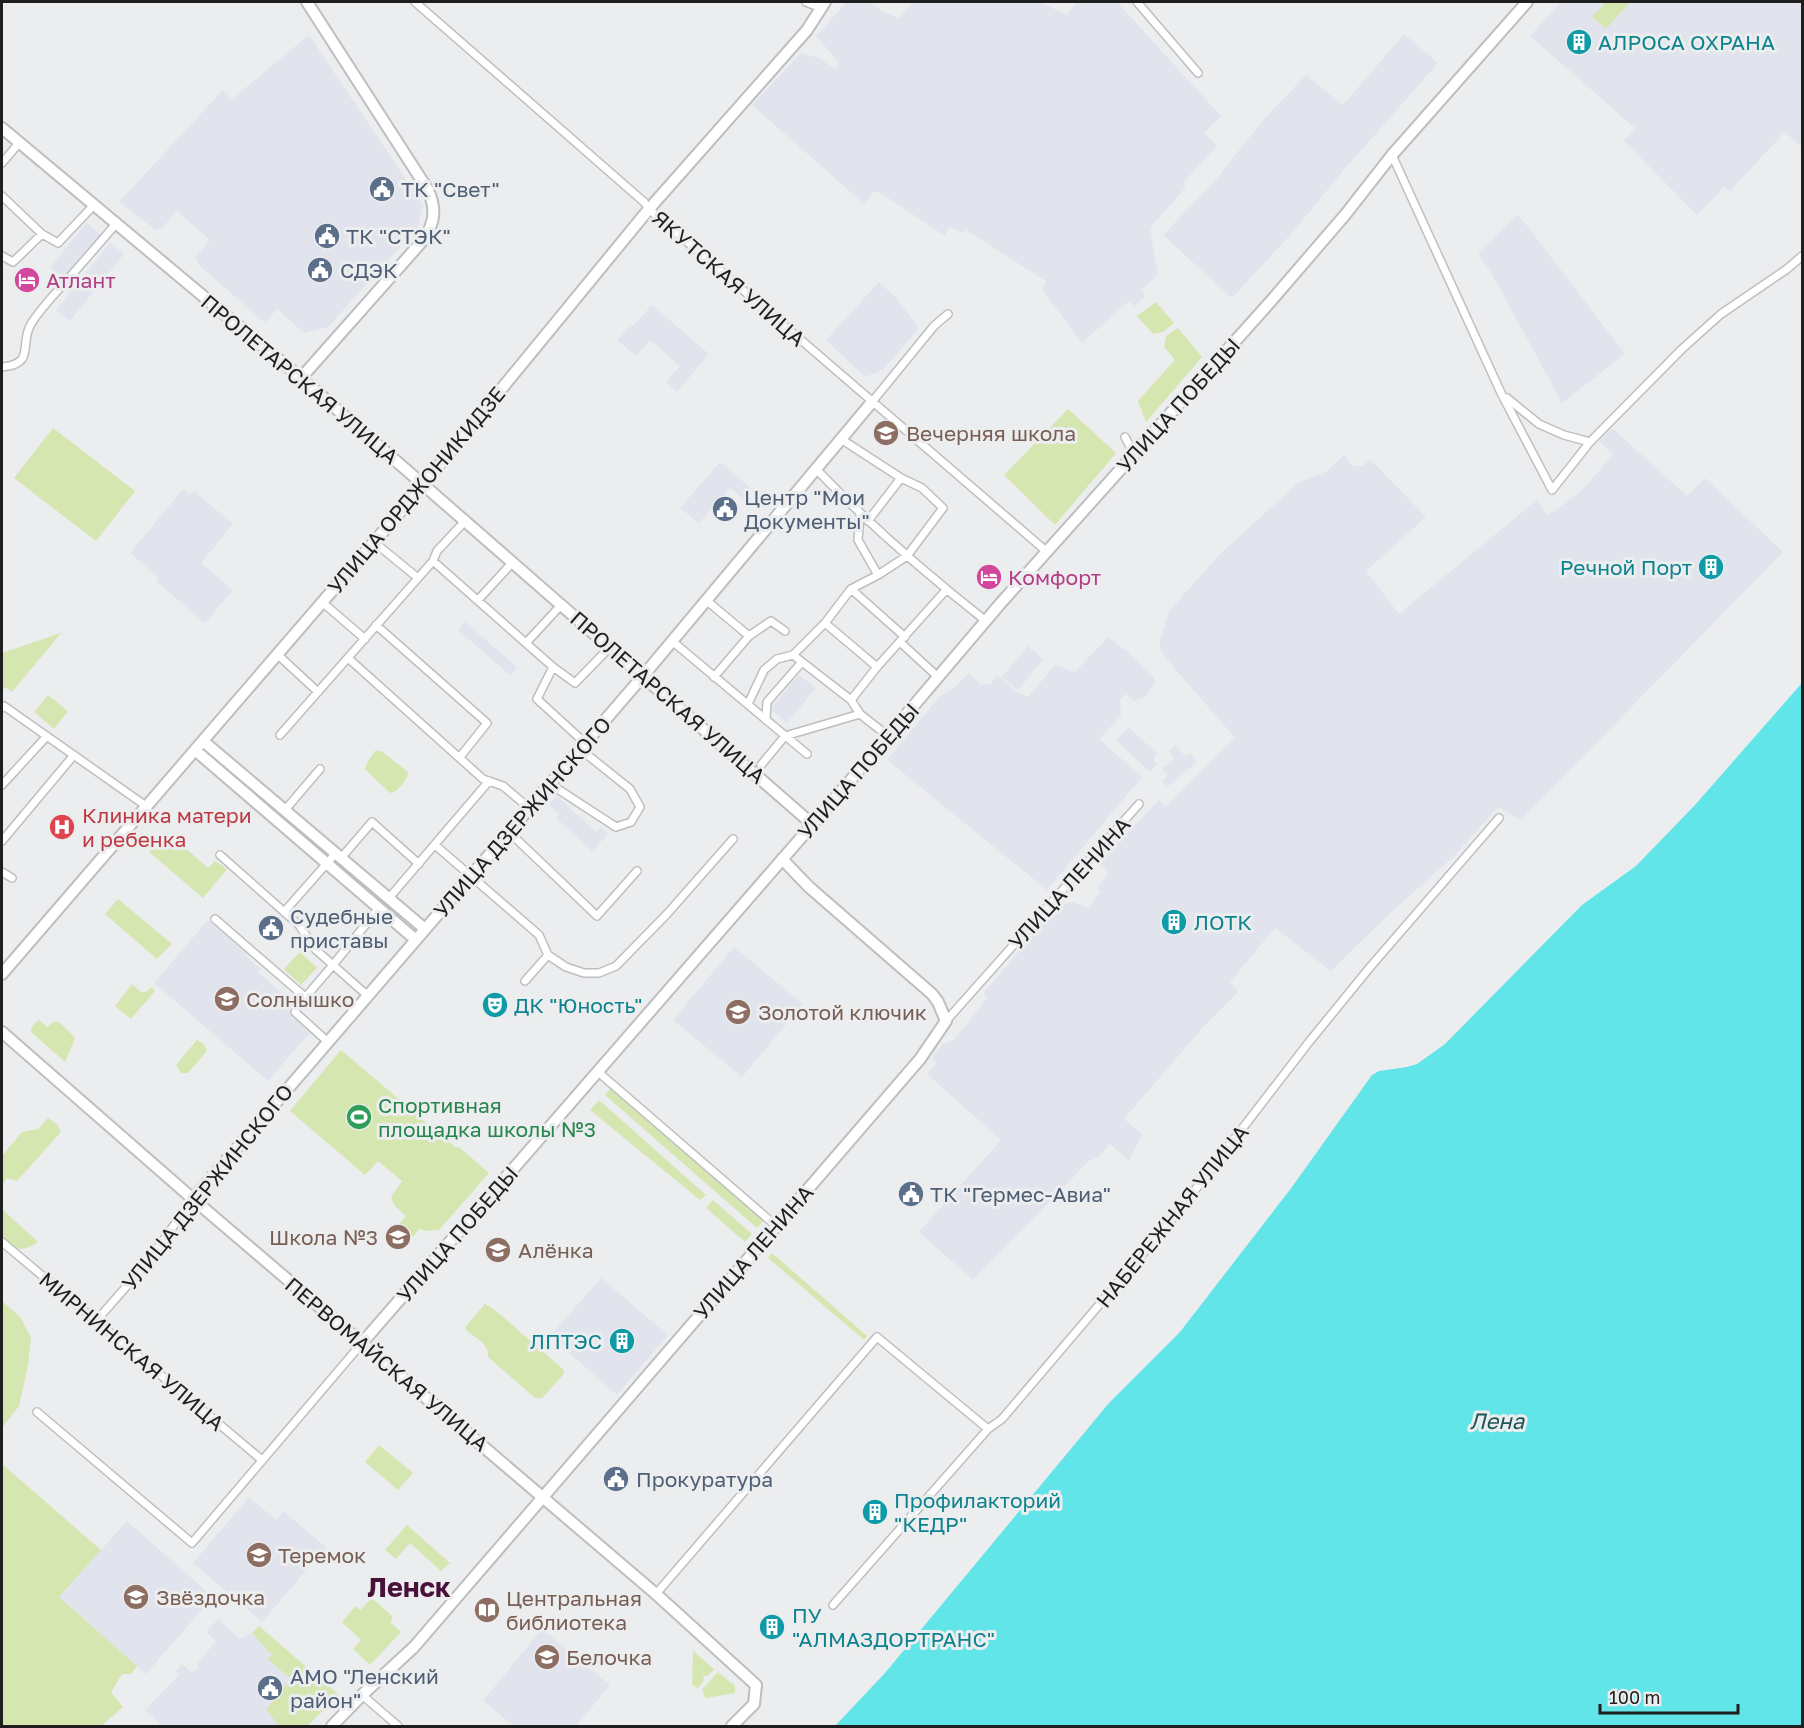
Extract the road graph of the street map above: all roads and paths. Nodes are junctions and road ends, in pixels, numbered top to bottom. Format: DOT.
graph roads {
  1 [pos="307,2"];
  2 [pos="415,2"];
  3 [pos="806,2"];
  4 [pos="1137,2"];
  5 [pos="1527,2"];
  6 [pos="823,5"];
  7 [pos="1198,73"];
  8 [pos="2,128"];
  9 [pos="19,143"];
  10 [pos="1392,155"];
  11 [pos="2,163"];
  12 [pos="2,196"];
  13 [pos="93,206"];
  14 [pos="649,209"];
  15 [pos="115,225"];
  16 [pos="42,234"];
  17 [pos="2,256"];
  18 [pos="1803,256"];
  19 [pos="948,314"];
  20 [pos="2,367"];
  21 [pos="301,378"];
  22 [pos="1502,395"];
  23 [pos="872,402"];
  24 [pos="1125,437"];
  25 [pos="841,439"];
  26 [pos="1590,442"];
  27 [pos="1134,454"];
  28 [pos="816,469"];
  29 [pos="901,478"];
  30 [pos="424,484"];
  31 [pos="860,515"];
  32 [pos="466,520"];
  33 [pos="868,521"];
  34 [pos="374,542"];
  35 [pos="1047,551"];
  36 [pos="907,556"];
  37 [pos="433,561"];
  38 [pos="513,562"];
  39 [pos="878,575"];
  40 [pos="418,578"];
  41 [pos="851,589"];
  42 [pos="946,590"];
  43 [pos="478,600"];
  44 [pos="706,600"];
  45 [pos="322,602"];
  46 [pos="562,604"];
  47 [pos="986,621"];
  48 [pos="825,623"];
  49 [pos="376,626"];
  50 [pos="785,631"];
  51 [pos="748,636"];
  52 [pos="365,639"];
  53 [pos="902,639"];
  54 [pos="672,641"];
  55 [pos="526,643"];
  56 [pos="610,647"];
  57 [pos="278,654"];
  58 [pos="793,656"];
  59 [pos="348,658"];
  60 [pos="802,662"];
  61 [pos="553,667"];
  62 [pos="877,667"];
  63 [pos="643,676"];
  64 [pos="714,677"];
  65 [pos="938,677"];
  66 [pos="318,692"];
  67 [pos="851,700"];
  68 [pos="748,704"];
  69 [pos="2,708"];
  70 [pos="860,714"];
  71 [pos="766,720"];
  72 [pos="280,735"];
  73 [pos="888,735"];
  74 [pos="47,736"];
  75 [pos="785,736"];
  76 [pos="203,741"];
  77 [pos="583,746"];
  78 [pos="195,750"];
  79 [pos="807,754"];
  80 [pos="74,755"];
  81 [pos="460,757"];
  82 [pos="760,765"];
  83 [pos="320,769"];
  84 [pos="489,781"];
  85 [pos="550,784"];
  86 [pos="2,785"];
  87 [pos="1139,804"];
  88 [pos="146,806"];
  89 [pos="529,808"];
  90 [pos="285,810"];
  91 [pos="1499,818"];
  92 [pos="812,824"];
  93 [pos="509,832"];
  94 [pos="733,839"];
  95 [pos="2,841"];
  96 [pos="435,845"];
  97 [pos="220,855"];
  98 [pos="339,855"];
  99 [pos="782,859"];
  100 [pos="327,864"];
  101 [pos="419,864"];
  102 [pos="637,871"];
  103 [pos="2,872"];
  104 [pos="471,875"];
  105 [pos="12,878"];
  106 [pos="389,898"];
  107 [pos="379,908"];
  108 [pos="284,912"];
  109 [pos="215,919"];
  110 [pos="426,929"];
  111 [pos="416,940"];
  112 [pos="548,955"];
  113 [pos="333,965"];
  114 [pos="2,974"];
  115 [pos="525,981"];
  116 [pos="368,996"];
  117 [pos="305,997"];
  118 [pos="946,1021"];
  119 [pos="2,1032"];
  120 [pos="328,1042"];
  121 [pos="597,1071"];
  122 [pos="193,1199"];
  123 [pos="775,1225"];
  124 [pos="2,1242"];
  125 [pos="97,1320"];
  126 [pos="362,1343"];
  127 [pos="37,1412"];
  128 [pos="988,1429"];
  129 [pos="262,1460"];
  130 [pos="543,1497"];
  131 [pos="656,1594"];
  132 [pos="833,1605"];
  133 [pos="362,1695"];
  134 [pos="332,1726"];
  135 [pos="398,1726"];
  136 [pos="732,1726"];
  1 -- 21 [label="main road"];
  2 -- 14 [label="street, ЯКУТСКАЯ УЛИЦА"];
  3 -- 6 [label="street"];
  4 -- 7 [label="street"];
  5 -- 10 [label="main road, УЛИЦА ПОБЕДЫ"];
  6 -- 14 [label="main road, УЛИЦА ОРДЖОНИКИДЗЕ"];
  8 -- 9 [label="main road, ПРОЛЕТАРСКАЯ УЛИЦА"];
  9 -- 11 [label="street"];
  9 -- 13 [label="main road, ПРОЛЕТАРСКАЯ УЛИЦА"];
  10 -- 22 [label="street"];
  10 -- 27 [label="main road, УЛИЦА ПОБЕДЫ"];
  12 -- 16 [label="street"];
  13 -- 15 [label="main road, ПРОЛЕТАРСКАЯ УЛИЦА"];
  13 -- 16 [label="street"];
  14 -- 23 [label="street, ЯКУТСКАЯ УЛИЦА"];
  14 -- 30 [label="main road, УЛИЦА ОРДЖОНИКИДЗЕ"];
  15 -- 20 [label="street"];
  15 -- 21 [label="main road, ПРОЛЕТАРСКАЯ УЛИЦА"];
  16 -- 17 [label="street"];
  18 -- 26 [label="street"];
  19 -- 23 [label="street, УЛИЦА ДЗЕРЖИНСКОГО"];
  21 -- 30 [label="main road, ПРОЛЕТАРСКАЯ УЛИЦА"];
  22 -- 26 [label="street"];
  22 -- 26 [label="street"];
  23 -- 25 [label="main road, УЛИЦА ДЗЕРЖИНСКОГО"];
  23 -- 35 [label="street, ЯКУТСКАЯ УЛИЦА"];
  24 -- 27 [label="street"];
  25 -- 28 [label="main road, УЛИЦА ДЗЕРЖИНСКОГО"];
  25 -- 29 [label="street"];
  27 -- 35 [label="main road, УЛИЦА ПОБЕДЫ"];
  28 -- 31 [label="street"];
  28 -- 44 [label="main road, УЛИЦА ДЗЕРЖИНСКОГО"];
  29 -- 33 [label="street"];
  29 -- 36 [label="street"];
  30 -- 32 [label="main road, ПРОЛЕТАРСКАЯ УЛИЦА"];
  30 -- 34 [label="main road, УЛИЦА ОРДЖОНИКИДЗЕ"];
  31 -- 33 [label="street"];
  31 -- 39 [label="street"];
  32 -- 37 [label="street"];
  32 -- 38 [label="main road, ПРОЛЕТАРСКАЯ УЛИЦА"];
  33 -- 36 [label="street"];
  34 -- 40 [label="street"];
  34 -- 45 [label="main road, УЛИЦА ОРДЖОНИКИДЗЕ"];
  35 -- 47 [label="main road, УЛИЦА ПОБЕДЫ"];
  36 -- 39 [label="street"];
  36 -- 42 [label="street"];
  37 -- 40 [label="street"];
  37 -- 43 [label="street"];
  38 -- 43 [label="street"];
  38 -- 46 [label="main road, ПРОЛЕТАРСКАЯ УЛИЦА"];
  39 -- 41 [label="street"];
  40 -- 49 [label="street"];
  41 -- 48 [label="street"];
  41 -- 53 [label="street"];
  42 -- 47 [label="street"];
  42 -- 53 [label="street"];
  43 -- 55 [label="street"];
  44 -- 51 [label="street"];
  44 -- 54 [label="main road, УЛИЦА ДЗЕРЖИНСКОГО"];
  45 -- 52 [label="street"];
  45 -- 57 [label="main road, УЛИЦА ОРДЖОНИКИДЗЕ"];
  46 -- 55 [label="street"];
  46 -- 56 [label="main road, ПРОЛЕТАРСКАЯ УЛИЦА"];
  47 -- 65 [label="main road, УЛИЦА ПОБЕДЫ"];
  48 -- 58 [label="street"];
  48 -- 62 [label="street"];
  49 -- 52 [label="street"];
  49 -- 81 [label="street"];
  50 -- 51 [label="street"];
  51 -- 64 [label="street"];
  52 -- 59 [label="street"];
  53 -- 62 [label="street"];
  53 -- 65 [label="street"];
  54 -- 63 [label="main road, УЛИЦА ДЗЕРЖИНСКОГО"];
  54 -- 64 [label="street"];
  55 -- 61 [label="street"];
  56 -- 61 [label="street"];
  56 -- 63 [label="main road, ПРОЛЕТАРСКАЯ УЛИЦА"];
  57 -- 66 [label="street"];
  57 -- 76 [label="main road, УЛИЦА ОРДЖОНИКИДЗЕ"];
  58 -- 60 [label="street"];
  58 -- 68 [label="street"];
  59 -- 66 [label="street"];
  59 -- 81 [label="street"];
  60 -- 67 [label="street"];
  60 -- 71 [label="street"];
  61 -- 77 [label="street"];
  62 -- 67 [label="street"];
  63 -- 77 [label="main road, УЛИЦА ДЗЕРЖИНСКОГО"];
  63 -- 92 [label="main road, ПРОЛЕТАРСКАЯ УЛИЦА"];
  64 -- 68 [label="street"];
  65 -- 73 [label="main road, УЛИЦА ПОБЕДЫ"];
  66 -- 72 [label="street"];
  67 -- 70 [label="street"];
  68 -- 71 [label="street"];
  69 -- 74 [label="street"];
  70 -- 73 [label="street"];
  70 -- 75 [label="street"];
  71 -- 75 [label="street"];
  73 -- 92 [label="main road, УЛИЦА ПОБЕДЫ"];
  74 -- 80 [label="street"];
  74 -- 86 [label="street"];
  75 -- 79 [label="street"];
  75 -- 82 [label="street"];
  76 -- 78 [label="main road, УЛИЦА ОРДЖОНИКИДЗЕ"];
  76 -- 90 [label="main road"];
  77 -- 85 [label="main road, УЛИЦА ДЗЕРЖИНСКОГО"];
  77 -- 85 [label="street"];
  78 -- 88 [label="main road, УЛИЦА ОРДЖОНИКИДЗЕ"];
  78 -- 100 [label="main road"];
  80 -- 88 [label="street"];
  80 -- 95 [label="street"];
  81 -- 84 [label="street"];
  83 -- 90 [label="street"];
  84 -- 89 [label="street"];
  84 -- 96 [label="street"];
  85 -- 89 [label="main road, УЛИЦА ДЗЕРЖИНСКОГО"];
  87 -- 118 [label="street, УЛИЦА ЛЕНИНА"];
  88 -- 114 [label="main road, УЛИЦА ОРДЖОНИКИДЗЕ"];
  89 -- 93 [label="main road, УЛИЦА ДЗЕРЖИНСКОГО"];
  90 -- 98 [label="main road"];
  91 -- 128 [label="street, НАБЕРЕЖНАЯ УЛИЦА"];
  92 -- 99 [label="main road, УЛИЦА ПОБЕДЫ"];
  93 -- 102 [label="street"];
  93 -- 104 [label="main road, УЛИЦА ДЗЕРЖИНСКОГО"];
  94 -- 112 [label="street"];
  96 -- 101 [label="street"];
  96 -- 104 [label="street"];
  97 -- 108 [label="street"];
  98 -- 100 [label="street"];
  98 -- 101 [label="street"];
  98 -- 106 [label="main road"];
  99 -- 118 [label="main road"];
  99 -- 121 [label="main road, УЛИЦА ПОБЕДЫ"];
  100 -- 107 [label="main road"];
  100 -- 108 [label="street"];
  101 -- 106 [label="street"];
  103 -- 105 [label="street"];
  104 -- 110 [label="main road, УЛИЦА ДЗЕРЖИНСКОГО"];
  104 -- 112 [label="street"];
  106 -- 110 [label="main road"];
  107 -- 111 [label="main road"];
  107 -- 113 [label="street"];
  108 -- 113 [label="street"];
  109 -- 117 [label="street"];
  110 -- 111 [label="main road, УЛИЦА ДЗЕРЖИНСКОГО"];
  111 -- 116 [label="main road, УЛИЦА ДЗЕРЖИНСКОГО"];
  112 -- 115 [label="street"];
  113 -- 116 [label="street"];
  113 -- 117 [label="street"];
  116 -- 120 [label="main road, УЛИЦА ДЗЕРЖИНСКОГО"];
  117 -- 120 [label="street"];
  118 -- 123 [label="main road, УЛИЦА ЛЕНИНА"];
  119 -- 122 [label="main road, ПЕРВОМАЙСКАЯ УЛИЦА"];
  120 -- 122 [label="main road, УЛИЦА ДЗЕРЖИНСКОГО"];
  121 -- 123 [label="street"];
  121 -- 126 [label="main road, УЛИЦА ПОБЕДЫ"];
  122 -- 125 [label="street, УЛИЦА ДЗЕРЖИНСКОГО"];
  122 -- 126 [label="main road, ПЕРВОМАЙСКАЯ УЛИЦА"];
  123 -- 130 [label="main road, УЛИЦА ЛЕНИНА"];
  124 -- 125 [label="street, МИРНИНСКАЯ УЛИЦА"];
  125 -- 129 [label="street, МИРНИНСКАЯ УЛИЦА"];
  126 -- 129 [label="street, УЛИЦА ПОБЕДЫ"];
  126 -- 130 [label="main road, ПЕРВОМАЙСКАЯ УЛИЦА"];
  127 -- 129 [label="street, УЛИЦА ПОБЕДЫ"];
  128 -- 131 [label="street"];
  128 -- 132 [label="street, НАБЕРЕЖНАЯ УЛИЦА"];
  130 -- 131 [label="main road, ПЕРВОМАЙСКАЯ УЛИЦА"];
  130 -- 133 [label="main road, УЛИЦА ЛЕНИНА"];
  131 -- 136 [label="main road, ПЕРВОМАЙСКАЯ УЛИЦА"];
  133 -- 134 [label="main road, УЛИЦА ЛЕНИНА"];
  133 -- 135 [label="street"];
}
